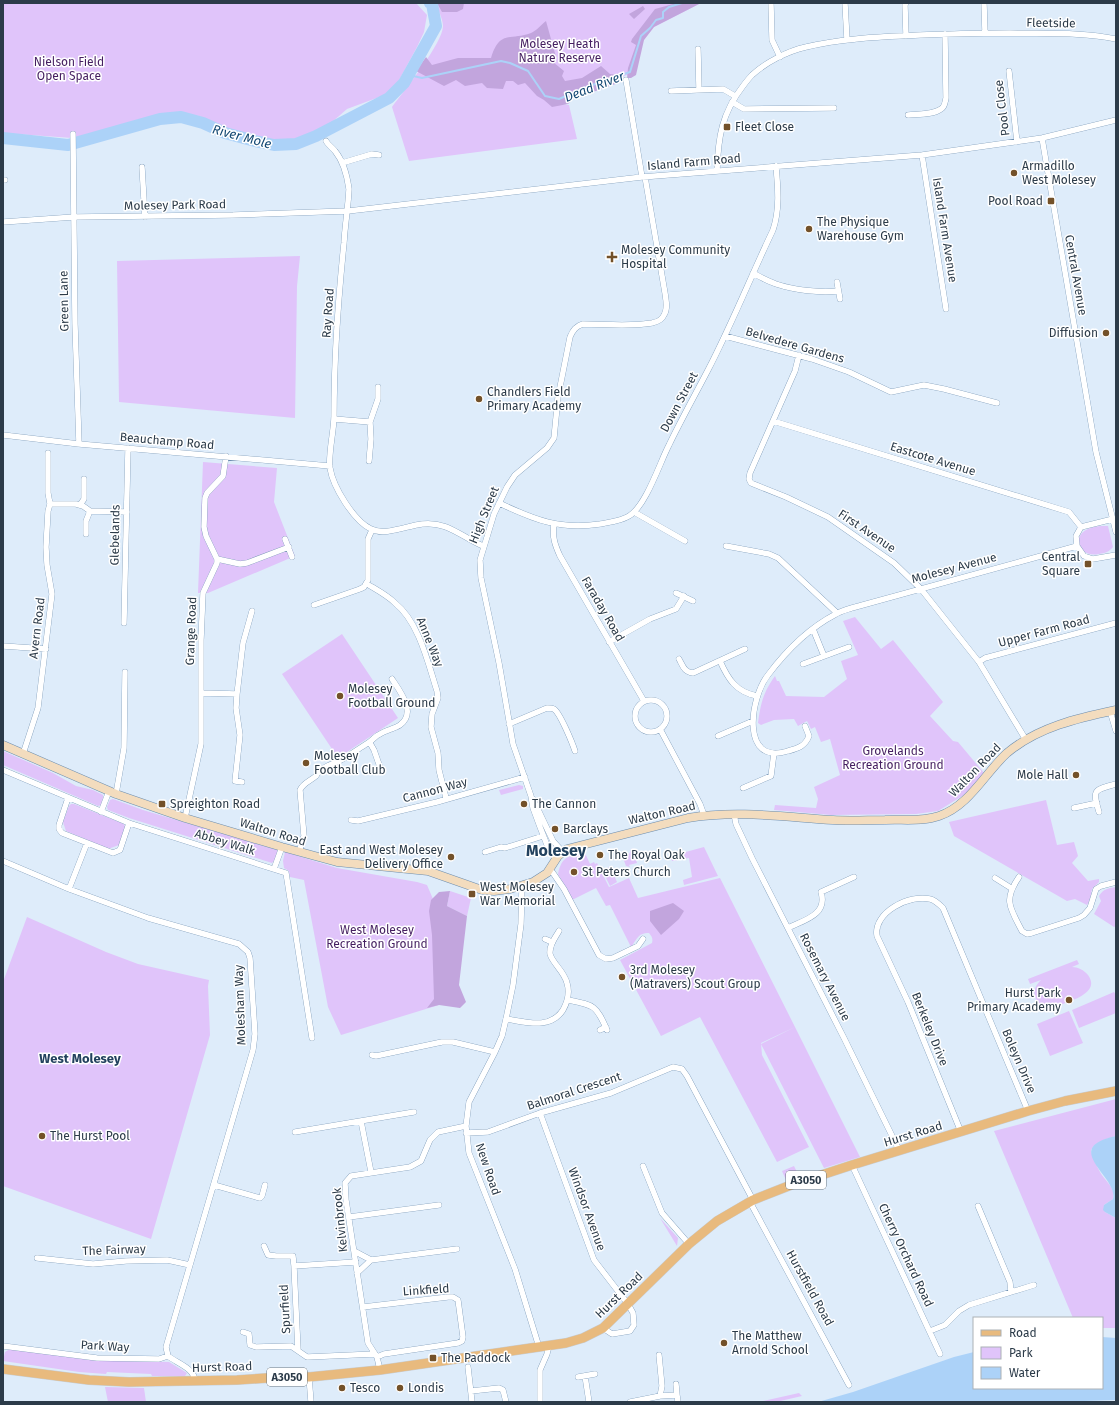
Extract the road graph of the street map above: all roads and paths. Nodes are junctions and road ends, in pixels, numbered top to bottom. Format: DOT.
graph roads {
  1 [pos="771,3"];
  2 [pos="845,3"];
  3 [pos="906,3"];
  4 [pos="984,3"];
  5 [pos="985,33"];
  6 [pos="945,34"];
  7 [pos="906,36"];
  8 [pos="1116,39"];
  9 [pos="847,40"];
  10 [pos="698,49"];
  11 [pos="780,57"];
  12 [pos="1009,71"];
  13 [pos="626,80"];
  14 [pos="699,90"];
  15 [pos="671,91"];
  16 [pos="735,96"];
  17 [pos="732,102"];
  18 [pos="834,108"];
  19 [pos="908,115"];
  20 [pos="1116,120"];
  21 [pos="72,136"];
  22 [pos="1042,138"];
  23 [pos="326,141"];
  24 [pos="1017,142"];
  25 [pos="379,155"];
  26 [pos="922,155"];
  27 [pos="342,163"];
  28 [pos="776,166"];
  29 [pos="142,167"];
  30 [pos="717,171"];
  31 [pos="643,177"];
  32 [pos="348,211"];
  33 [pos="74,217"];
  34 [pos="144,217"];
  35 [pos="3,222"];
  36 [pos="753,273"];
  37 [pos="836,282"];
  38 [pos="838,291"];
  39 [pos="840,299"];
  40 [pos="946,309"];
  41 [pos="725,336"];
  42 [pos="799,355"];
  43 [pos="378,387"];
  44 [pos="997,403"];
  45 [pos="334,419"];
  46 [pos="773,421"];
  47 [pos="370,422"];
  48 [pos="3,435"];
  49 [pos="79,444"];
  50 [pos="128,448"];
  51 [pos="48,453"];
  52 [pos="226,456"];
  53 [pos="369,461"];
  54 [pos="330,466"];
  55 [pos="84,479"];
  56 [pos="499,503"];
  57 [pos="50,504"];
  58 [pos="80,505"];
  59 [pos="90,511"];
  60 [pos="127,512"];
  61 [pos="634,512"];
  62 [pos="1113,519"];
  63 [pos="554,524"];
  64 [pos="1081,527"];
  65 [pos="372,530"];
  66 [pos="1116,532"];
  67 [pos="86,534"];
  68 [pos="285,539"];
  69 [pos="685,541"];
  70 [pos="483,546"];
  71 [pos="726,546"];
  72 [pos="1077,546"];
  73 [pos="289,547"];
  74 [pos="1116,555"];
  75 [pos="292,557"];
  76 [pos="217,559"];
  77 [pos="367,584"];
  78 [pos="920,589"];
  79 [pos="676,593"];
  80 [pos="684,596"];
  81 [pos="693,601"];
  82 [pos="314,605"];
  83 [pos="252,611"];
  84 [pos="837,613"];
  85 [pos="124,623"];
  86 [pos="1116,623"];
  87 [pos="813,629"];
  88 [pos="609,642"];
  89 [pos="3,646"];
  90 [pos="849,647"];
  91 [pos="46,649"];
  92 [pos="745,649"];
  93 [pos="824,656"];
  94 [pos="680,659"];
  95 [pos="720,660"];
  96 [pos="979,662"];
  97 [pos="803,664"];
  98 [pos="125,672"];
  99 [pos="392,679"];
  100 [pos="202,694"];
  101 [pos="237,694"];
  102 [pos="757,696"];
  103 [pos="644,701"];
  104 [pos="1113,711"];
  105 [pos="753,721"];
  106 [pos="509,724"];
  107 [pos="806,726"];
  108 [pos="660,729"];
  109 [pos="1116,731"];
  110 [pos="718,736"];
  111 [pos="1026,740"];
  112 [pos="370,743"];
  113 [pos="3,745"];
  114 [pos="575,751"];
  115 [pos="774,753"];
  116 [pos="23,754"];
  117 [pos="3,770"];
  118 [pos="380,770"];
  119 [pos="525,777"];
  120 [pos="242,782"];
  121 [pos="1116,784"];
  122 [pos="743,788"];
  123 [pos="112,793"];
  124 [pos="531,796"];
  125 [pos="68,798"];
  126 [pos="446,798"];
  127 [pos="1097,803"];
  128 [pos="1074,808"];
  129 [pos="101,812"];
  130 [pos="1099,812"];
  131 [pos="734,814"];
  132 [pos="704,815"];
  133 [pos="185,818"];
  134 [pos="351,820"];
  135 [pos="129,823"];
  136 [pos="543,836"];
  137 [pos="87,843"];
  138 [pos="282,847"];
  139 [pos="300,852"];
  140 [pos="486,852"];
  141 [pos="563,852"];
  142 [pos="556,859"];
  143 [pos="3,860"];
  144 [pos="274,869"];
  145 [pos="549,870"];
  146 [pos="854,876"];
  147 [pos="1019,876"];
  148 [pos="995,878"];
  149 [pos="1116,882"];
  150 [pos="518,887"];
  151 [pos="1011,888"];
  152 [pos="69,889"];
  153 [pos="788,928"];
  154 [pos="559,931"];
  155 [pos="877,936"];
  156 [pos="545,939"];
  157 [pos="643,939"];
  158 [pos="552,942"];
  159 [pos="568,1000"];
  160 [pos="506,1019"];
  161 [pos="600,1030"];
  162 [pos="312,1038"];
  163 [pos="495,1052"];
  164 [pos="372,1054"];
  165 [pos="1116,1090"];
  166 [pos="1028,1111"];
  167 [pos="414,1112"];
  168 [pos="540,1113"];
  169 [pos="361,1121"];
  170 [pos="466,1126"];
  171 [pos="295,1132"];
  172 [pos="961,1132"];
  173 [pos="466,1133"];
  174 [pos="899,1150"];
  175 [pos="852,1165"];
  176 [pos="644,1166"];
  177 [pos="370,1172"];
  178 [pos="214,1185"];
  179 [pos="265,1186"];
  180 [pos="751,1201"];
  181 [pos="439,1205"];
  182 [pos="978,1206"];
  183 [pos="350,1217"];
  184 [pos="689,1244"];
  185 [pos="264,1246"];
  186 [pos="457,1249"];
  187 [pos="354,1251"];
  188 [pos="37,1258"];
  189 [pos="371,1260"];
  190 [pos="356,1262"];
  191 [pos="190,1265"];
  192 [pos="294,1266"];
  193 [pos="357,1273"];
  194 [pos="1034,1285"];
  195 [pos="1011,1292"];
  196 [pos="628,1304"];
  197 [pos="363,1307"];
  198 [pos="603,1328"];
  199 [pos="930,1331"];
  200 [pos="243,1332"];
  201 [pos="549,1345"];
  202 [pos="3,1346"];
  203 [pos="539,1347"];
  204 [pos="298,1350"];
  205 [pos="940,1354"];
  206 [pos="659,1355"];
  207 [pos="168,1356"];
  208 [pos="376,1356"];
  209 [pos="468,1367"];
  210 [pos="3,1369"];
  211 [pos="380,1370"];
  212 [pos="595,1374"];
  213 [pos="585,1376"];
  214 [pos="309,1377"];
  215 [pos="578,1377"];
  216 [pos="195,1380"];
  217 [pos="676,1384"];
  218 [pos="849,1385"];
  219 [pos="471,1391"];
  220 [pos="677,1395"];
  221 [pos="660,1396"];
  222 [pos="311,1402"];
  223 [pos="472,1402"];
  224 [pos="506,1402"];
  225 [pos="540,1402"];
  226 [pos="589,1402"];
  227 [pos="630,1402"];
  228 [pos="678,1402"];
  1 -- 11 [label="street"];
  2 -- 9 [label="street"];
  3 -- 7 [label="street"];
  4 -- 5 [label="street"];
  5 -- 6 [label="street, Fleetside"];
  5 -- 8 [label="street, Fleetside"];
  6 -- 7 [label="street, Fleetside"];
  6 -- 19 [label="street"];
  7 -- 9 [label="street, Fleetside"];
  9 -- 11 [label="street, Fleetside"];
  10 -- 14 [label="street"];
  11 -- 16 [label="street, Fleetside"];
  12 -- 24 [label="street, Pool Close"];
  13 -- 31 [label="street"];
  14 -- 15 [label="street"];
  14 -- 16 [label="street"];
  16 -- 17 [label="street, Fleetside"];
  17 -- 18 [label="street"];
  17 -- 30 [label="street, Fleetside"];
  20 -- 22 [label="street"];
  21 -- 33 [label="street, Green Lane"];
  22 -- 24 [label="street, Island Farm Road"];
  22 -- 62 [label="street, Central Avenue"];
  23 -- 27 [label="street, Ray Road"];
  24 -- 26 [label="street, Island Farm Road"];
  25 -- 27 [label="street"];
  26 -- 28 [label="street, Island Farm Road"];
  26 -- 40 [label="street, Island Farm Avenue"];
  27 -- 32 [label="street, Ray Road"];
  28 -- 30 [label="street, Island Farm Road"];
  28 -- 36 [label="street, Down Street"];
  29 -- 34 [label="street"];
  30 -- 31 [label="street, Island Farm Road"];
  31 -- 32 [label="street, Island Farm Road"];
  31 -- 56 [label="street, High Street"];
  32 -- 34 [label="street, Molesey Park Road"];
  32 -- 45 [label="street, Ray Road"];
  33 -- 34 [label="street, Molesey Park Road"];
  33 -- 35 [label="street, Molesey Park Road"];
  33 -- 49 [label="street, Green Lane"];
  36 -- 38 [label="street"];
  36 -- 41 [label="street, Down Street"];
  37 -- 38 [label="street"];
  38 -- 39 [label="street"];
  41 -- 42 [label="street, Belvedere Gardens"];
  41 -- 61 [label="street, Down Street"];
  42 -- 44 [label="street, Belvedere Gardens"];
  42 -- 46 [label="street, First Avenue"];
  43 -- 47 [label="street"];
  45 -- 47 [label="street"];
  45 -- 54 [label="street, Ray Road"];
  46 -- 64 [label="street, Eastcote Avenue"];
  46 -- 78 [label="street, First Avenue"];
  47 -- 53 [label="street"];
  48 -- 49 [label="street, Beauchamp Road"];
  49 -- 50 [label="street, Beauchamp Road"];
  50 -- 52 [label="street, Beauchamp Road"];
  50 -- 60 [label="street, Glebelands"];
  51 -- 57 [label="street, Avern Road"];
  52 -- 54 [label="street, Beauchamp Road"];
  52 -- 76 [label="street"];
  54 -- 65 [label="street"];
  55 -- 58 [label="street"];
  56 -- 63 [label="street, Down Street"];
  56 -- 70 [label="street, High Street"];
  57 -- 58 [label="street"];
  57 -- 91 [label="street, Avern Road"];
  58 -- 59 [label="street"];
  59 -- 60 [label="street"];
  59 -- 67 [label="street"];
  60 -- 85 [label="street, Glebelands"];
  61 -- 63 [label="street, Down Street"];
  61 -- 69 [label="street"];
  62 -- 64 [label="street"];
  62 -- 66 [label="street, Central Avenue"];
  63 -- 88 [label="street, Faraday Road"];
  64 -- 72 [label="street"];
  65 -- 70 [label="street"];
  65 -- 77 [label="street"];
  68 -- 73 [label="street"];
  70 -- 106 [label="street, High Street"];
  71 -- 84 [label="street"];
  72 -- 74 [label="street"];
  72 -- 78 [label="street, Molesey Avenue"];
  73 -- 75 [label="street"];
  73 -- 76 [label="street"];
  76 -- 100 [label="street, Grange Road"];
  77 -- 82 [label="street"];
  77 -- 126 [label="street, Anne Way"];
  78 -- 84 [label="street, Molesey Avenue"];
  78 -- 96 [label="street, First Avenue"];
  79 -- 80 [label="street"];
  80 -- 81 [label="street"];
  80 -- 88 [label="street"];
  83 -- 101 [label="street"];
  84 -- 87 [label="street, Molesey Avenue"];
  86 -- 96 [label="street, Upper Farm Road"];
  87 -- 93 [label="street"];
  87 -- 102 [label="street, Molesey Avenue"];
  88 -- 103 [label="street, Faraday Road"];
  89 -- 91 [label="street"];
  90 -- 93 [label="street"];
  91 -- 116 [label="street, Avern Road"];
  92 -- 95 [label="street"];
  93 -- 97 [label="street"];
  94 -- 95 [label="street"];
  95 -- 102 [label="street"];
  96 -- 111 [label="street, First Avenue"];
  98 -- 123 [label="street"];
  99 -- 112 [label="street"];
  100 -- 101 [label="street"];
  100 -- 133 [label="street, Grange Road"];
  101 -- 120 [label="street"];
  102 -- 105 [label="street, Molesey Avenue"];
  103 -- 108 [label="street"];
  103 -- 108 [label="street"];
  104 -- 109 [label="street"];
  104 -- 111 [label="main road, Walton Road"];
  105 -- 110 [label="street"];
  105 -- 115 [label="street, Molesey Avenue"];
  106 -- 114 [label="street"];
  106 -- 119 [label="street, High Street"];
  107 -- 115 [label="street"];
  108 -- 132 [label="street"];
  111 -- 131 [label="main road, Walton Road"];
  112 -- 118 [label="street"];
  112 -- 139 [label="street"];
  113 -- 116 [label="main road, Walton Road"];
  115 -- 122 [label="street"];
  116 -- 123 [label="main road, Walton Road"];
  117 -- 125 [label="street, Abbey Walk"];
  119 -- 124 [label="street, High Street"];
  119 -- 126 [label="street, Cannon Way"];
  121 -- 127 [label="street"];
  123 -- 129 [label="street"];
  123 -- 133 [label="main road, Walton Road"];
  124 -- 136 [label="street, High Street"];
  124 -- 141 [label="street, High Street"];
  125 -- 129 [label="street, Abbey Walk"];
  125 -- 137 [label="street"];
  126 -- 134 [label="street, Cannon Way"];
  127 -- 128 [label="street"];
  127 -- 130 [label="street"];
  129 -- 135 [label="street, Abbey Walk"];
  131 -- 132 [label="main road, Walton Road"];
  131 -- 153 [label="street, Rosemary Avenue"];
  132 -- 141 [label="main road, Walton Road"];
  133 -- 138 [label="main road, Walton Road"];
  135 -- 137 [label="street"];
  135 -- 144 [label="street, Abbey Walk"];
  136 -- 140 [label="street"];
  136 -- 142 [label="street, High Street"];
  137 -- 152 [label="street"];
  138 -- 139 [label="main road, Walton Road"];
  138 -- 144 [label="street"];
  139 -- 150 [label="main road, Walton Road"];
  141 -- 142 [label="main road, Walton Road"];
  142 -- 145 [label="main road, Walton Road"];
  143 -- 152 [label="street, Molesham Way"];
  144 -- 162 [label="street, Abbey Walk"];
  145 -- 150 [label="main road, Walton Road"];
  145 -- 157 [label="street"];
  146 -- 153 [label="street"];
  147 -- 151 [label="street"];
  148 -- 151 [label="street"];
  149 -- 151 [label="street"];
  150 -- 160 [label="street, New Road"];
  152 -- 178 [label="street, Molesham Way"];
  153 -- 174 [label="street, Rosemary Avenue"];
  154 -- 158 [label="street"];
  155 -- 166 [label="street, Boleyn Drive"];
  155 -- 172 [label="street, Berkeley Drive"];
  156 -- 158 [label="street"];
  158 -- 159 [label="street"];
  159 -- 160 [label="street"];
  159 -- 161 [label="street"];
  160 -- 163 [label="street, New Road"];
  163 -- 164 [label="street"];
  163 -- 170 [label="street, New Road"];
  165 -- 166 [label="main road, Hurst Road / A3050"];
  166 -- 172 [label="main road, Hurst Road / A3050"];
  167 -- 169 [label="street"];
  168 -- 173 [label="street, Balmoral Crescent"];
  168 -- 180 [label="street, Balmoral Crescent"];
  168 -- 196 [label="street, Windsor Avenue"];
  169 -- 171 [label="street"];
  169 -- 177 [label="street"];
  170 -- 173 [label="street, New Road"];
  170 -- 177 [label="street, Kelvinbrook"];
  172 -- 174 [label="main road, Hurst Road / A3050"];
  173 -- 203 [label="street, New Road"];
  174 -- 175 [label="main road, Hurst Road / A3050"];
  175 -- 180 [label="main road, Hurst Road / A3050"];
  175 -- 199 [label="street, Cherry Orchard Road"];
  176 -- 184 [label="street"];
  177 -- 183 [label="street, Kelvinbrook"];
  178 -- 179 [label="street"];
  178 -- 191 [label="street, Molesham Way"];
  180 -- 184 [label="main road, Hurst Road / A3050"];
  180 -- 218 [label="street, Hurstfield Road"];
  181 -- 183 [label="street"];
  182 -- 195 [label="street"];
  183 -- 187 [label="street, Kelvinbrook"];
  184 -- 196 [label="main road, Hurst Road / A3050"];
  185 -- 192 [label="street"];
  186 -- 189 [label="street"];
  187 -- 189 [label="street"];
  187 -- 190 [label="street, Kelvinbrook"];
  188 -- 191 [label="street, The Fairway"];
  189 -- 193 [label="street"];
  190 -- 192 [label="street"];
  190 -- 193 [label="street, Kelvinbrook"];
  191 -- 207 [label="street, Molesham Way"];
  192 -- 204 [label="street, Spurfield"];
  193 -- 197 [label="street, Kelvinbrook"];
  194 -- 195 [label="street"];
  195 -- 199 [label="street"];
  196 -- 198 [label="main road, Hurst Road / A3050"];
  196 -- 198 [label="street"];
  197 -- 208 [label="street, Kelvinbrook"];
  197 -- 208 [label="street, Linkfield"];
  198 -- 201 [label="main road, Hurst Road / A3050"];
  199 -- 205 [label="street, Cherry Orchard Road"];
  200 -- 204 [label="street"];
  201 -- 203 [label="main road, Hurst Road / A3050"];
  201 -- 225 [label="street"];
  202 -- 207 [label="street, Park Way"];
  203 -- 211 [label="main road, Hurst Road / A3050"];
  204 -- 208 [label="street"];
  206 -- 221 [label="street"];
  207 -- 216 [label="street"];
  208 -- 211 [label="street, Kelvinbrook"];
  209 -- 219 [label="street"];
  210 -- 216 [label="main road, Hurst Road / A3050"];
  211 -- 214 [label="main road, Hurst Road / A3050"];
  212 -- 213 [label="street"];
  213 -- 215 [label="street"];
  213 -- 226 [label="street"];
  214 -- 216 [label="main road, Hurst Road / A3050"];
  214 -- 222 [label="street"];
  217 -- 220 [label="street"];
  219 -- 223 [label="street"];
  219 -- 224 [label="street"];
  220 -- 221 [label="street"];
  220 -- 228 [label="street"];
  221 -- 227 [label="street"];
}
